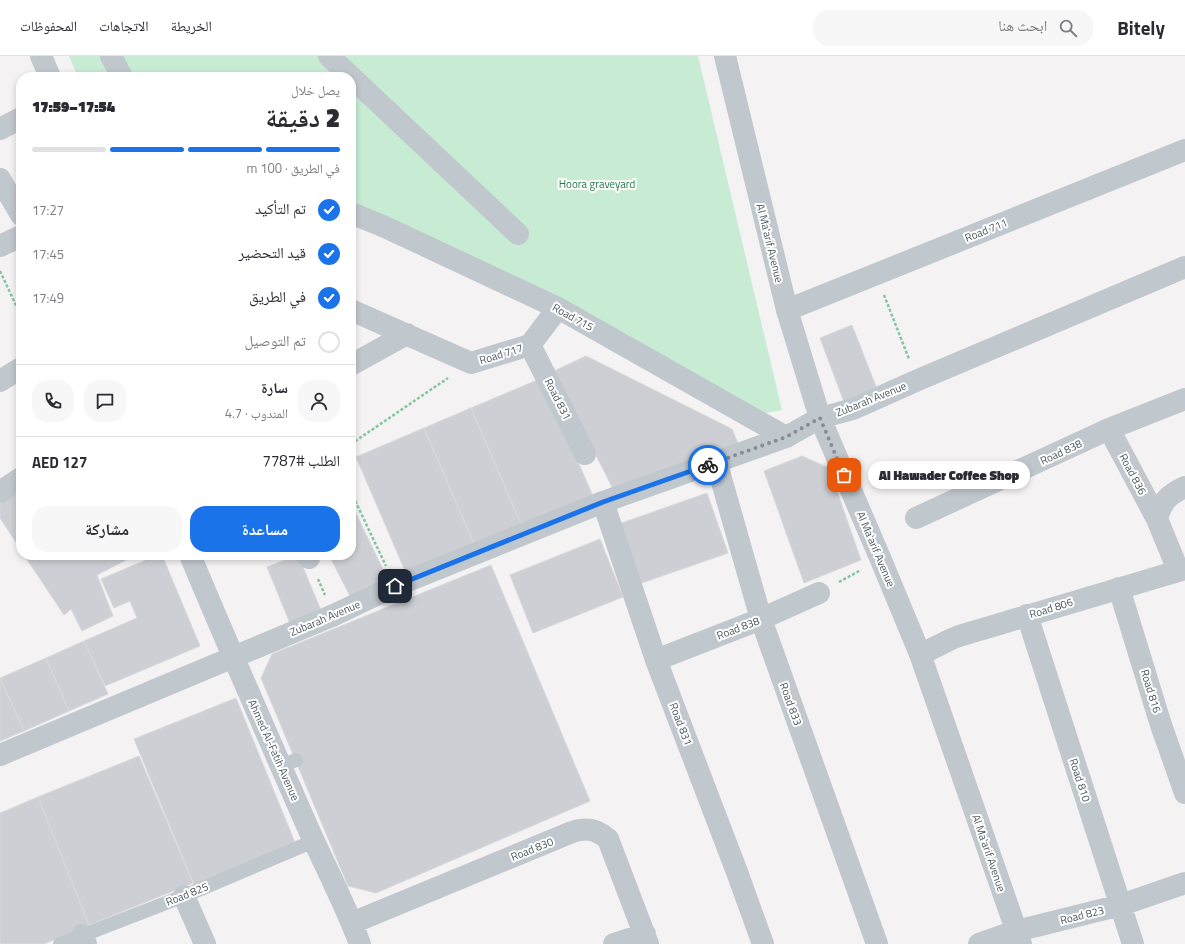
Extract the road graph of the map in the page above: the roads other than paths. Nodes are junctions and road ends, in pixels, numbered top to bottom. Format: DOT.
graph roads {
  1 [pos="41,56"];
  2 [pos="111,56"];
  3 [pos="329,56"];
  4 [pos="725,56"];
  5 [pos="48,72"];
  6 [pos="119,72"];
  7 [pos="346,72"];
  8 [pos="356,81"];
  9 [pos="16,121"];
  10 [pos="0,129"];
  11 [pos="1185,150"];
  12 [pos="0,179"];
  13 [pos="16,206"];
  14 [pos="356,215"];
  15 [pos="518,234"];
  16 [pos="16,238"];
  17 [pos="0,246"];
  18 [pos="1185,267"];
  19 [pos="558,308"];
  20 [pos="787,310"];
  21 [pos="356,312"];
  22 [pos="406,334"];
  23 [pos="530,345"];
  24 [pos="356,362"];
  25 [pos="16,371"];
  26 [pos="0,382"];
  27 [pos="1185,399"];
  28 [pos="820,418"];
  29 [pos="1109,429"];
  30 [pos="786,437"];
  31 [pos="585,454"];
  32 [pos="716,461"];
  33 [pos="16,481"];
  34 [pos="1185,487"];
  35 [pos="0,492"];
  36 [pos="603,502"];
  37 [pos="916,518"];
  38 [pos="1157,519"];
  39 [pos="192,560"];
  40 [pos="1181,569"];
  41 [pos="1119,588"];
  42 [pos="819,593"];
  43 [pos="1027,616"];
  44 [pos="761,619"];
  45 [pos="920,654"];
  46 [pos="233,657"];
  47 [pos="656,660"];
  48 [pos="0,755"];
  49 [pos="1184,790"];
  50 [pos="314,841"];
  51 [pos="1185,883"];
  52 [pos="184,896"];
  53 [pos="1121,905"];
  54 [pos="352,923"];
  55 [pos="1018,938"];
  56 [pos="84,939"];
  57 [pos="646,939"];
  58 [pos="60,944"];
  59 [pos="205,944"];
  60 [pos="360,944"];
  61 [pos="614,944"];
  62 [pos="763,944"];
  63 [pos="877,944"];
  64 [pos="979,944"];
  65 [pos="1133,944"];
  1 -- 5 [label="street"];
  2 -- 6 [label="street"];
  3 -- 7 [label="street"];
  4 -- 20 [label="street, Al Ma'arif Avenue"];
  8 -- 15 [label="street"];
  9 -- 10 [label="street"];
  11 -- 20 [label="street, Road 711"];
  12 -- 13 [label="street"];
  14 -- 19 [label="street, Road 715"];
  16 -- 17 [label="street"];
  18 -- 28 [label="street, Zubarah Avenue"];
  19 -- 23 [label="street, Road 717"];
  19 -- 30 [label="street, Road 715"];
  20 -- 28 [label="street, Al Ma'arif Avenue"];
  21 -- 22 [label="street, Road 717"];
  22 -- 23 [label="street, Road 717"];
  22 -- 24 [label="street"];
  23 -- 31 [label="street, Road 831"];
  25 -- 26 [label="street"];
  27 -- 29 [label="street, Road 838"];
  28 -- 30 [label="street, Zubarah Avenue"];
  28 -- 45 [label="street, Al Ma'arif Avenue"];
  29 -- 37 [label="street, Road 838"];
  29 -- 38 [label="street, Road 836"];
  30 -- 32 [label="street, Zubarah Avenue"];
  32 -- 36 [label="street, Zubarah Avenue"];
  32 -- 44 [label="street, Road 833"];
  33 -- 35 [label="street"];
  34 -- 38 [label="street"];
  36 -- 46 [label="street, Zubarah Avenue"];
  36 -- 47 [label="street, Road 831"];
  38 -- 40 [label="street, Road 836"];
  39 -- 46 [label="street, Ahmed Al-Fatih Avenue"];
  40 -- 41 [label="street, Road 806"];
  41 -- 43 [label="street, Road 806"];
  41 -- 49 [label="street, Road 816"];
  42 -- 44 [label="street, Road 838"];
  43 -- 45 [label="street, Road 806"];
  43 -- 53 [label="street, Road 810"];
  44 -- 47 [label="street, Road 838"];
  44 -- 63 [label="street, Road 833"];
  45 -- 55 [label="street, Al Ma'arif Avenue"];
  46 -- 48 [label="street, Zubarah Avenue"];
  46 -- 50 [label="street, Ahmed Al-Fatih Avenue"];
  47 -- 62 [label="street, Road 831"];
  50 -- 52 [label="lane, Road 825"];
  50 -- 54 [label="street, Ahmed Al-Fatih Avenue"];
  51 -- 53 [label="street, Road 823"];
  52 -- 56 [label="lane, Road 825"];
  52 -- 59 [label="street"];
  53 -- 55 [label="street, Road 823"];
  53 -- 65 [label="street, Road 810"];
  54 -- 57 [label="street, Road 830"];
  54 -- 60 [label="street, Ahmed Al-Fatih Avenue"];
  55 -- 64 [label="street, Road 823"];
  56 -- 58 [label="lane, Road 825"];
  57 -- 61 [label="street"];
}
